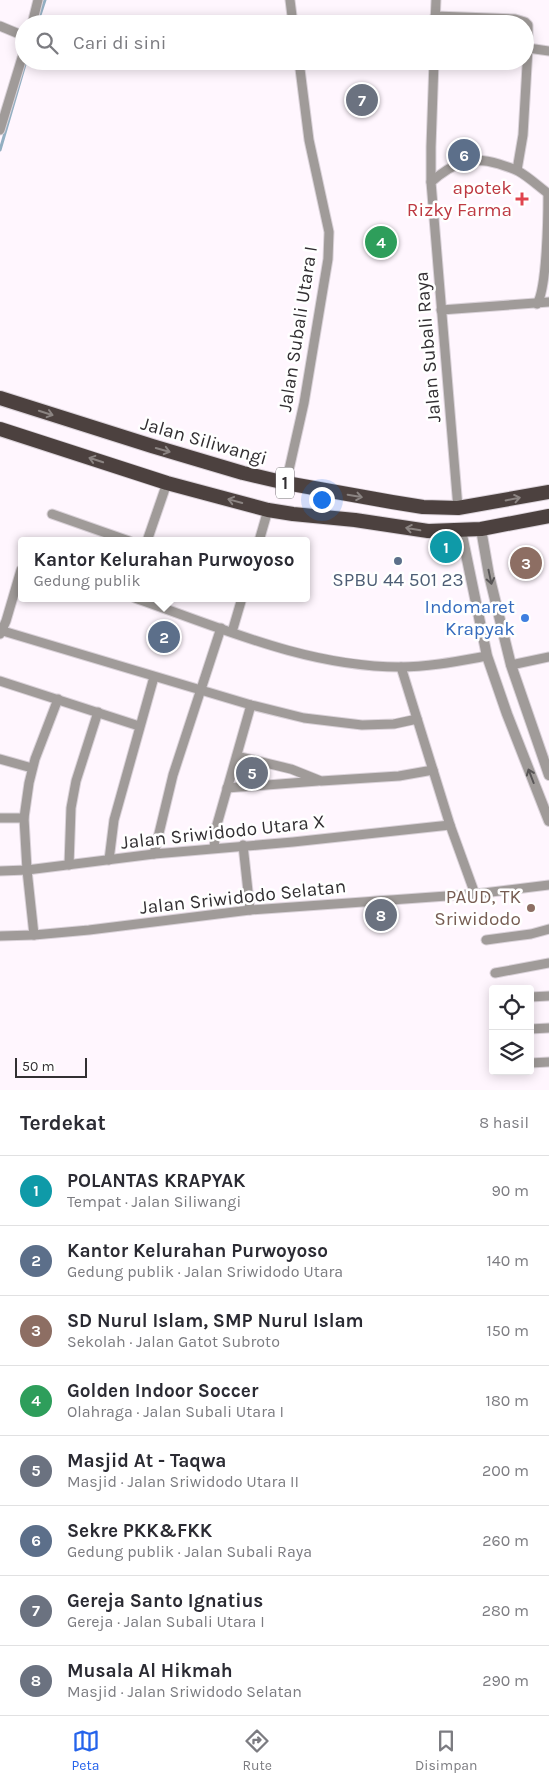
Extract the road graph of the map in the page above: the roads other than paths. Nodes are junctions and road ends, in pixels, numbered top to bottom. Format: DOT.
graph roads {
  1 [pos="38,0"];
  2 [pos="290,0"];
  3 [pos="436,0"];
  4 [pos="34,15"];
  5 [pos="292,15"];
  6 [pos="435,15"];
  7 [pos="0,26"];
  8 [pos="15,32"];
  9 [pos="534,49"];
  10 [pos="549,51"];
  11 [pos="17,70"];
  12 [pos="300,70"];
  13 [pos="434,70"];
  14 [pos="527,70"];
  15 [pos="3,108"];
  16 [pos="0,130"];
  17 [pos="517,170"];
  18 [pos="431,182"];
  19 [pos="549,194"];
  20 [pos="549,302"];
  21 [pos="537,304"];
  22 [pos="441,310"];
  23 [pos="0,398"];
  24 [pos="0,429"];
  25 [pos="167,483"];
  26 [pos="286,483"];
  27 [pos="549,492"];
  28 [pos="477,505"];
  29 [pos="458,508"];
  30 [pos="268,510"];
  31 [pos="52,514"];
  32 [pos="549,516"];
  33 [pos="481,529"];
  34 [pos="461,530"];
  35 [pos="118,537"];
  36 [pos="148,537"];
  37 [pos="260,537"];
  38 [pos="18,582"];
  39 [pos="146,602"];
  40 [pos="241,602"];
  41 [pos="220,628"];
  42 [pos="1,632"];
  43 [pos="232,632"];
  44 [pos="488,656"];
  45 [pos="549,657"];
  46 [pos="511,665"];
  47 [pos="402,667"];
  48 [pos="154,677"];
  49 [pos="0,681"];
  50 [pos="200,690"];
  51 [pos="58,698"];
  52 [pos="251,705"];
  53 [pos="98,712"];
  54 [pos="417,719"];
  55 [pos="140,726"];
  56 [pos="237,756"];
  57 [pos="0,759"];
  58 [pos="32,768"];
  59 [pos="433,770"];
  60 [pos="549,775"];
  61 [pos="321,781"];
  62 [pos="227,788"];
  63 [pos="0,818"];
  64 [pos="24,818"];
  65 [pos="549,821"];
  66 [pos="450,825"];
  67 [pos="243,845"];
  68 [pos="214,848"];
  69 [pos="154,854"];
  70 [pos="109,860"];
  71 [pos="69,865"];
  72 [pos="27,870"];
  73 [pos="0,872"];
  74 [pos="549,885"];
  75 [pos="475,894"];
  76 [pos="250,910"];
  77 [pos="549,929"];
  78 [pos="34,935"];
  79 [pos="0,936"];
  80 [pos="486,940"];
  81 [pos="549,963"];
  82 [pos="495,973"];
  83 [pos="549,996"];
  84 [pos="534,997"];
  85 [pos="549,1028"];
  86 [pos="534,1029"];
  87 [pos="549,1062"];
  88 [pos="534,1063"];
  1 -- 4 [label="street"];
  2 -- 5 [label="street"];
  3 -- 6 [label="street"];
  7 -- 8 [label="street"];
  9 -- 10 [label="street"];
  11 -- 15 [label="street"];
  12 -- 26 [label="street, Jalan Subali Utara I"];
  13 -- 18 [label="street, Jalan Subali Raya"];
  14 -- 17 [label="street"];
  15 -- 16 [label="street"];
  17 -- 18 [label="street"];
  17 -- 19 [label="street"];
  18 -- 22 [label="street, Jalan Subali Raya"];
  19 -- 21 [label="street"];
  20 -- 21 [label="street"];
  21 -- 22 [label="street"];
  22 -- 29 [label="street, Jalan Subali Raya"];
  23 -- 26 [label="highway, Jalan Siliwangi / 1, one-way"];
  25 -- 24 [label="highway, 1, one-way"];
  30 -- 25 [label="highway, 1, one-way"];
  25 -- 36 [label="street"];
  26 -- 29 [label="highway, Jalan Siliwangi / 1, one-way"];
  28 -- 27 [label="highway, Jalan Siliwangi / 1, one-way"];
  28 -- 29 [label="highway, Jalan Siliwangi / 1"];
  28 -- 33 [label="highway"];
  29 -- 34 [label="highway"];
  34 -- 30 [label="highway, 1, one-way"];
  30 -- 37 [label="street"];
  31 -- 35 [label="street"];
  32 -- 33 [label="highway, 1"];
  33 -- 34 [label="highway, 1"];
  33 -- 46 [label="street, one-way"];
  34 -- 44 [label="street"];
  38 -- 42 [label="street"];
  39 -- 41 [label="street"];
  40 -- 43 [label="street"];
  41 -- 43 [label="street"];
  41 -- 50 [label="street"];
  42 -- 48 [label="street"];
  43 -- 47 [label="street"];
  44 -- 47 [label="street"];
  65 -- 44 [label="street, one-way"];
  45 -- 46 [label="street"];
  46 -- 60 [label="street"];
  47 -- 54 [label="street"];
  48 -- 50 [label="street"];
  48 -- 55 [label="street"];
  49 -- 51 [label="street"];
  50 -- 52 [label="street"];
  50 -- 69 [label="street"];
  51 -- 53 [label="street"];
  51 -- 58 [label="street"];
  52 -- 54 [label="street"];
  52 -- 56 [label="street"];
  53 -- 55 [label="street"];
  53 -- 71 [label="street"];
  54 -- 59 [label="street"];
  55 -- 70 [label="street"];
  56 -- 61 [label="street"];
  56 -- 62 [label="street"];
  57 -- 58 [label="street"];
  58 -- 64 [label="street"];
  59 -- 61 [label="street"];
  59 -- 66 [label="street"];
  61 -- 62 [label="street"];
  62 -- 68 [label="street"];
  63 -- 64 [label="street"];
  64 -- 72 [label="street"];
  66 -- 67 [label="street, Jalan Sriwidodo Utara X"];
  66 -- 75 [label="street"];
  67 -- 68 [label="street, Jalan Sriwidodo Utara X"];
  67 -- 76 [label="street"];
  68 -- 69 [label="street, Jalan Sriwidodo Utara X"];
  69 -- 70 [label="street, Jalan Sriwidodo Utara X"];
  70 -- 71 [label="street, Jalan Sriwidodo Utara X"];
  71 -- 72 [label="street, Jalan Sriwidodo Utara X"];
  72 -- 73 [label="street, Jalan Sriwidodo Utara X"];
  72 -- 78 [label="street"];
  74 -- 75 [label="street, Jalan Sriwidodo Selatan"];
  75 -- 76 [label="street, Jalan Sriwidodo Selatan"];
  76 -- 78 [label="street, Jalan Sriwidodo Selatan"];
  77 -- 80 [label="street"];
  78 -- 79 [label="street, Jalan Sriwidodo Selatan"];
  81 -- 82 [label="street"];
  83 -- 84 [label="street"];
  85 -- 86 [label="street"];
  87 -- 88 [label="street"];
}
